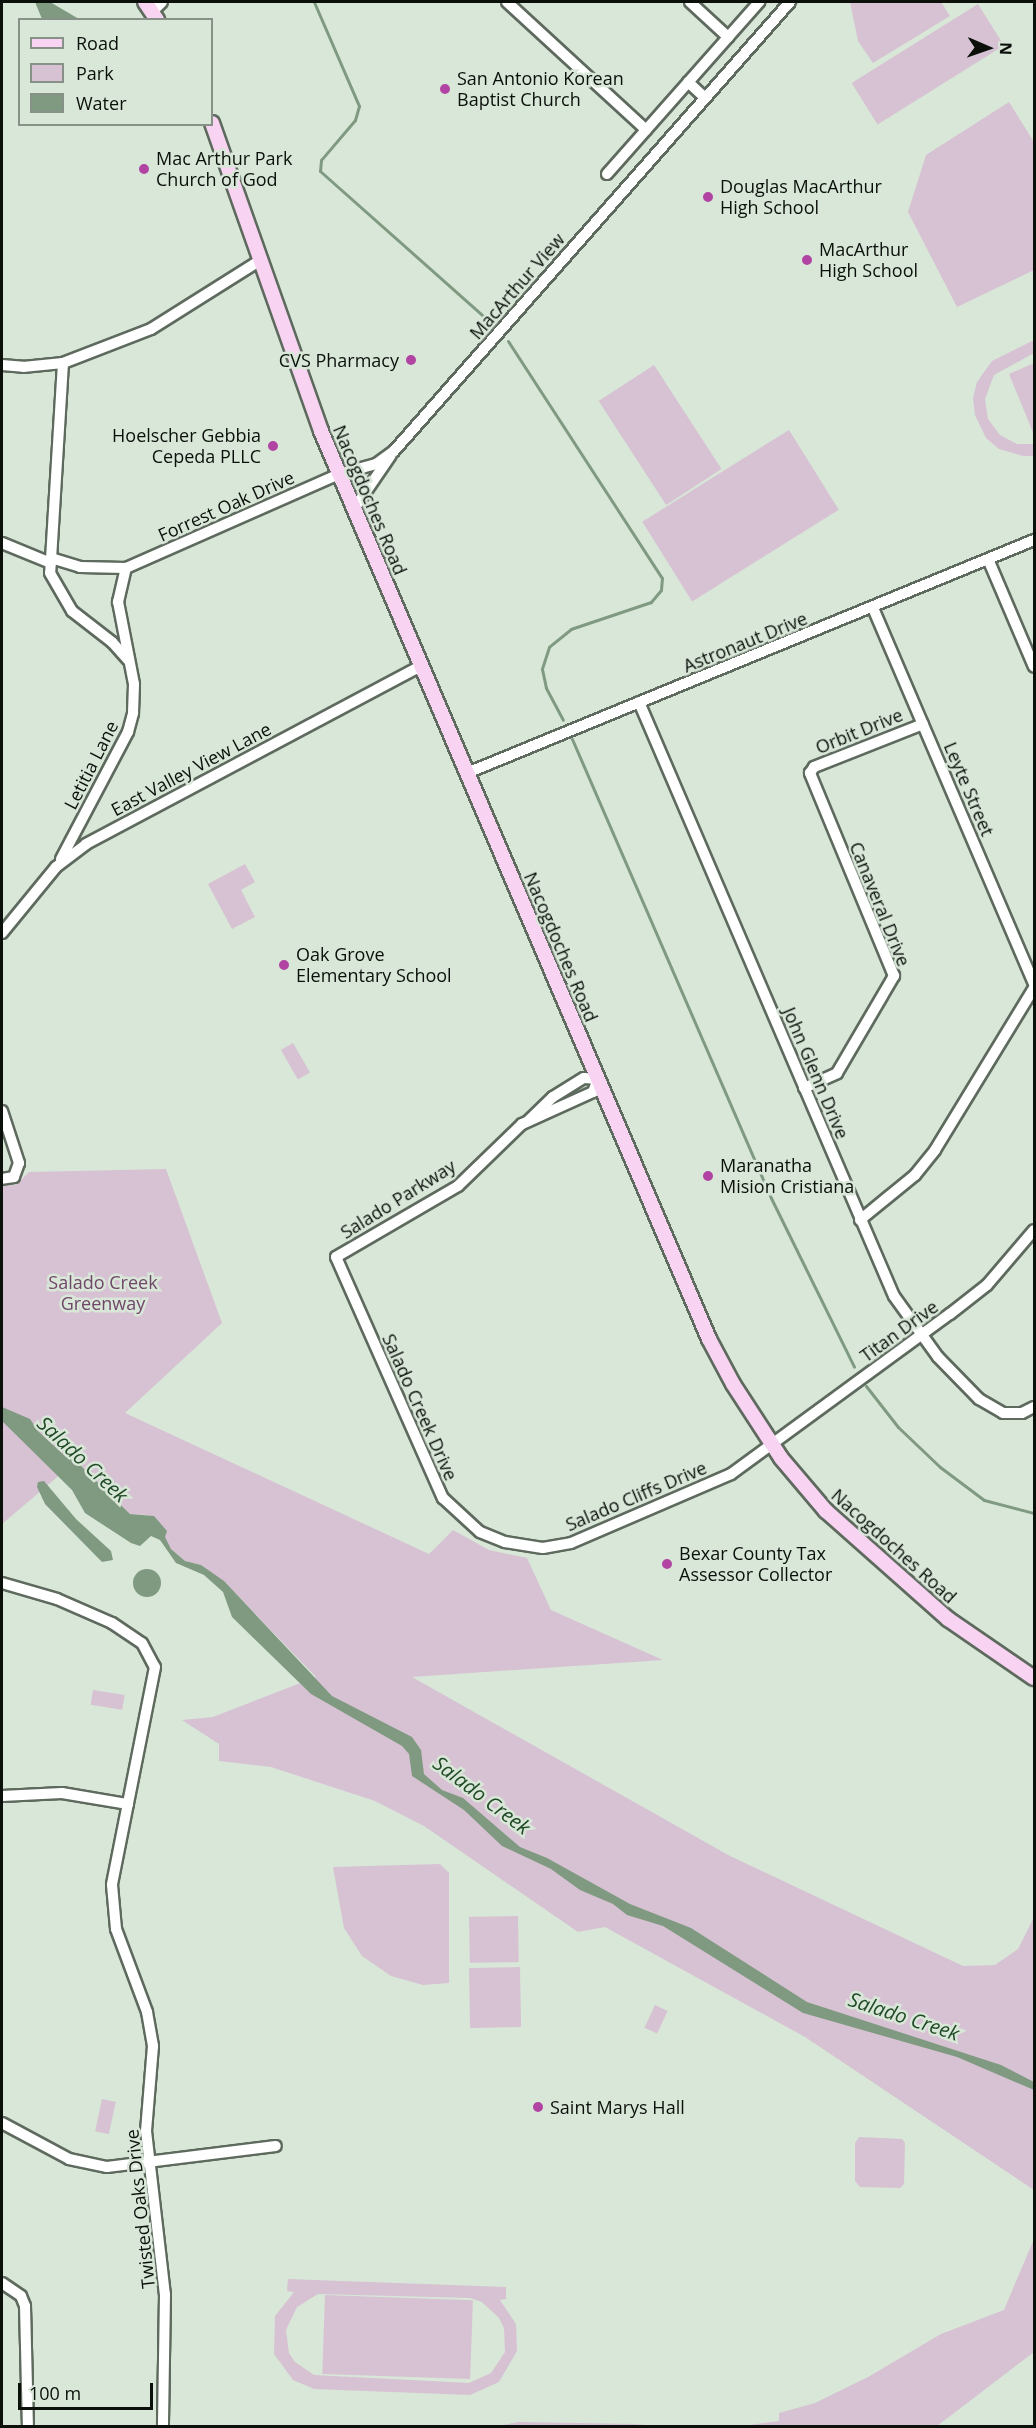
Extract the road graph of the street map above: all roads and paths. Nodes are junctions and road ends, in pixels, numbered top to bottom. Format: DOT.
graph roads {
  1 [pos="507,2"];
  2 [pos="690,2"];
  3 [pos="759,2"];
  4 [pos="790,2"];
  5 [pos="728,37"];
  6 [pos="688,82"];
  7 [pos="705,98"];
  8 [pos="213,126"];
  9 [pos="646,130"];
  10 [pos="607,174"];
  11 [pos="262,259"];
  12 [pos="63,363"];
  13 [pos="2,365"];
  14 [pos="394,451"];
  15 [pos="339,474"];
  16 [pos="354,509"];
  17 [pos="1035,540"];
  18 [pos="2,543"];
  19 [pos="988,559"];
  20 [pos="51,565"];
  21 [pos="126,568"];
  22 [pos="873,608"];
  23 [pos="128,660"];
  24 [pos="421,666"];
  25 [pos="1035,667"];
  26 [pos="639,702"];
  27 [pos="923,724"];
  28 [pos="467,773"];
  29 [pos="810,773"];
  30 [pos="56,867"];
  31 [pos="2,933"];
  32 [pos="1035,986"];
  33 [pos="598,1079"];
  34 [pos="804,1088"];
  35 [pos="2,1111"];
  36 [pos="2,1179"];
  37 [pos="860,1220"];
  38 [pos="1035,1230"];
  39 [pos="336,1257"];
  40 [pos="921,1336"];
  41 [pos="1035,1407"];
  42 [pos="771,1445"];
  43 [pos="505,1542"];
  44 [pos="2,1582"];
  45 [pos="1035,1678"];
  46 [pos="2,1796"];
  47 [pos="128,1804"];
  48 [pos="2,2123"];
  49 [pos="276,2146"];
  50 [pos="151,2162"];
  51 [pos="2,2283"];
  52 [pos="28,2427"];
  53 [pos="164,2427"];
  1 -- 9 [label="street"];
  2 -- 5 [label="street"];
  3 -- 5 [label="street"];
  4 -- 7 [label="street, MacArthur View"];
  5 -- 6 [label="street"];
  6 -- 7 [label="street"];
  6 -- 9 [label="street"];
  7 -- 14 [label="street, MacArthur View"];
  8 -- 11 [label="main road, Nacogdoches Road"];
  9 -- 10 [label="street"];
  11 -- 12 [label="street"];
  11 -- 15 [label="main road, Nacogdoches Road"];
  12 -- 13 [label="street"];
  12 -- 20 [label="street"];
  14 -- 15 [label="street, MacArthur View"];
  14 -- 16 [label="street"];
  15 -- 16 [label="main road, Nacogdoches Road"];
  15 -- 21 [label="street, Forrest Oak Drive"];
  16 -- 24 [label="main road, Nacogdoches Road"];
  17 -- 19 [label="street, Astronaut Drive"];
  18 -- 20 [label="street"];
  19 -- 22 [label="street, Astronaut Drive"];
  19 -- 25 [label="street"];
  20 -- 21 [label="street"];
  20 -- 23 [label="street"];
  21 -- 23 [label="street, Letitia Lane"];
  22 -- 26 [label="street, Astronaut Drive"];
  22 -- 27 [label="street, Leyte Street"];
  23 -- 30 [label="street, Letitia Lane"];
  24 -- 28 [label="main road, Nacogdoches Road"];
  24 -- 30 [label="street, East Valley View Lane"];
  26 -- 28 [label="street, Astronaut Drive"];
  26 -- 34 [label="street, John Glenn Drive"];
  27 -- 29 [label="street, Orbit Drive"];
  27 -- 32 [label="street, Leyte Street"];
  28 -- 33 [label="main road, Nacogdoches Road"];
  29 -- 34 [label="street, Canaveral Drive"];
  30 -- 31 [label="street, East Valley View Lane"];
  32 -- 37 [label="street, Leyte Street"];
  33 -- 39 [label="street, Salado Parkway"];
  33 -- 42 [label="main road, Nacogdoches Road"];
  34 -- 37 [label="street, John Glenn Drive"];
  35 -- 36 [label="street"];
  37 -- 40 [label="street, John Glenn Drive"];
  38 -- 40 [label="street, Titan Drive"];
  39 -- 43 [label="street, Salado Creek Drive"];
  40 -- 41 [label="street, John Glenn Drive"];
  40 -- 42 [label="street, Titan Drive"];
  42 -- 43 [label="street, Salado Cliffs Drive"];
  42 -- 45 [label="main road, Nacogdoches Road"];
  44 -- 47 [label="street, Twisted Oaks Drive"];
  46 -- 47 [label="street"];
  47 -- 50 [label="street, Twisted Oaks Drive"];
  48 -- 50 [label="street"];
  49 -- 50 [label="street"];
  50 -- 53 [label="street, Twisted Oaks Drive"];
  51 -- 52 [label="street"];
}
